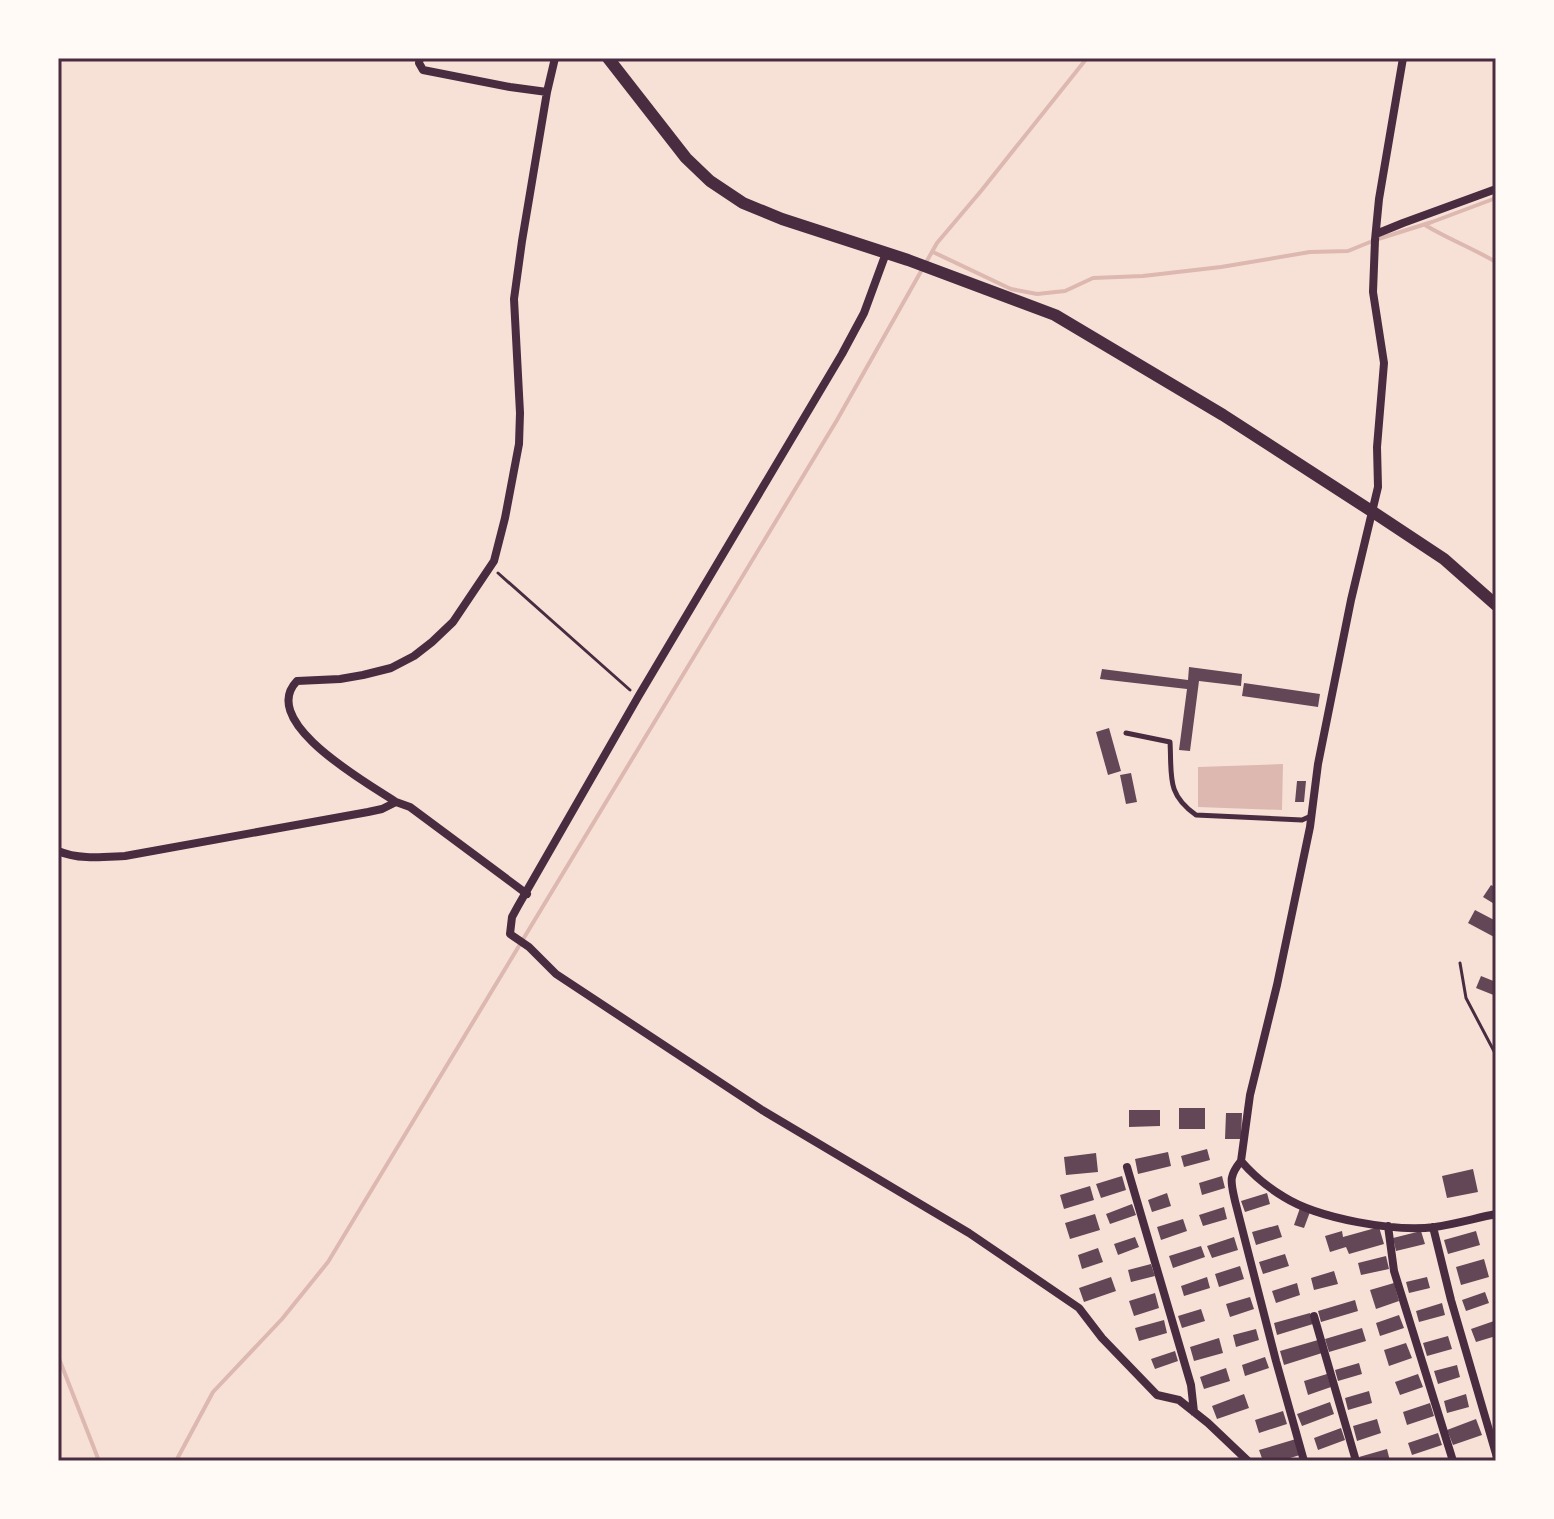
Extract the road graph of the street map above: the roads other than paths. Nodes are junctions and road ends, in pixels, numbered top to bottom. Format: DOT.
graph roads {
  1 [pos="420,58"];
  2 [pos="555,58"];
  3 [pos="608,58"];
  4 [pos="1403,58"];
  5 [pos="547,92"];
  6 [pos="1496,189"];
  7 [pos="1376,234"];
  8 [pos="886,253"];
  9 [pos="1373,512"];
  10 [pos="1496,605"];
  11 [pos="1126,733"];
  12 [pos="396,802"];
  13 [pos="1312,816"];
  14 [pos="58,851"];
  15 [pos="527,894"];
  16 [pos="1241,1161"];
  17 [pos="1127,1167"];
  18 [pos="1496,1214"];
  19 [pos="1388,1226"];
  20 [pos="1433,1227"];
  21 [pos="1314,1316"];
  22 [pos="1194,1412"];
  23 [pos="1494,1442"];
  24 [pos="1496,1454"];
  25 [pos="1248,1461"];
  26 [pos="1304,1461"];
  27 [pos="1356,1461"];
  28 [pos="1453,1461"];
  1 -- 5 [label="street"];
  2 -- 5 [label="street"];
  3 -- 8 [label="main road"];
  4 -- 7 [label="street"];
  5 -- 12 [label="street"];
  6 -- 7 [label="street"];
  7 -- 9 [label="street"];
  8 -- 9 [label="main road"];
  8 -- 15 [label="street"];
  9 -- 10 [label="main road"];
  9 -- 13 [label="street"];
  11 -- 13 [label="lane"];
  12 -- 14 [label="street"];
  12 -- 15 [label="street"];
  13 -- 16 [label="street"];
  15 -- 22 [label="street"];
  16 -- 19 [label="street"];
  16 -- 26 [label="street"];
  17 -- 22 [label="street"];
  18 -- 20 [label="street"];
  19 -- 20 [label="street"];
  19 -- 28 [label="street"];
  20 -- 23 [label="street"];
  21 -- 27 [label="street"];
  22 -- 25 [label="street"];
  23 -- 24 [label="street"];
}
